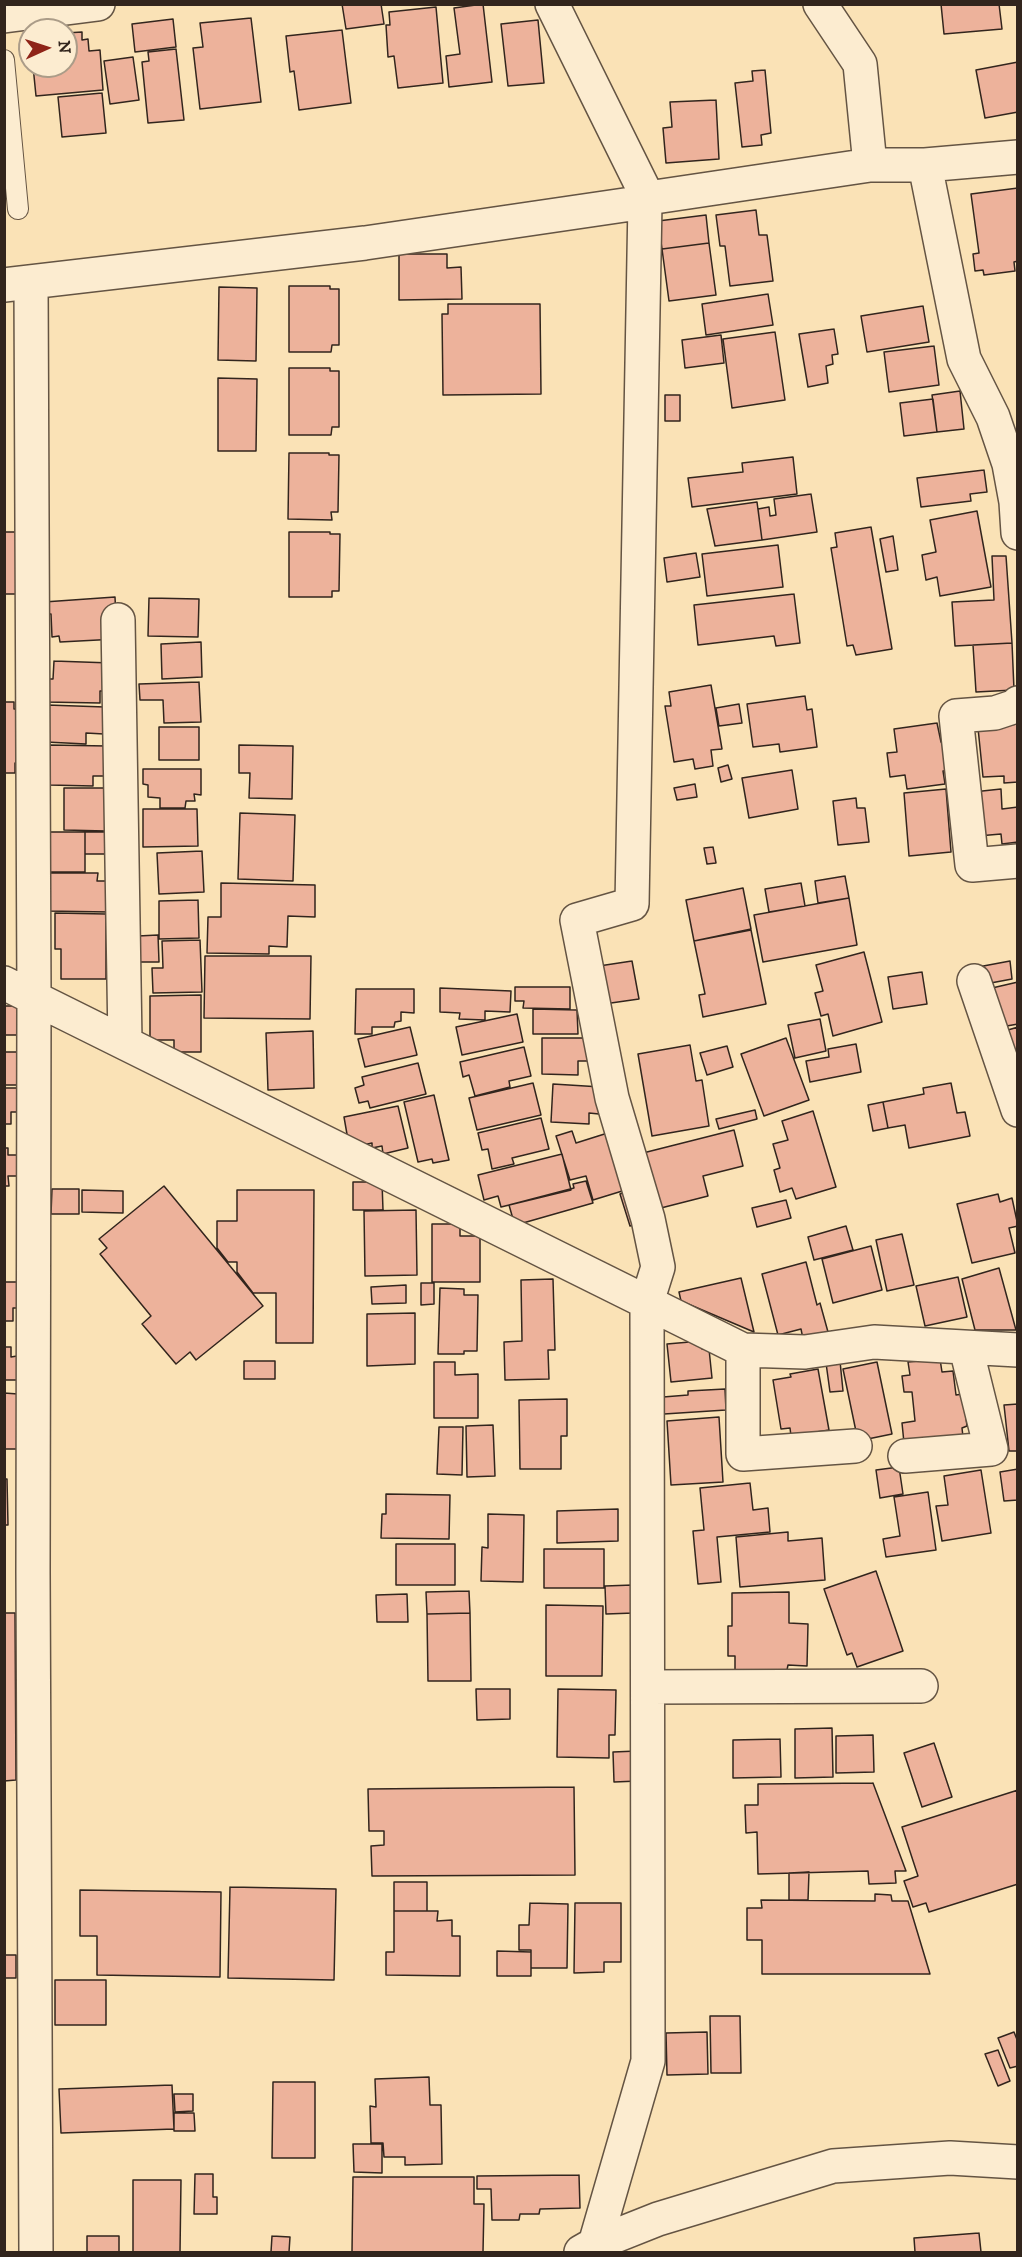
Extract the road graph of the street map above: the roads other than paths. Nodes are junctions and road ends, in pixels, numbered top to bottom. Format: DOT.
graph roads {
  1 [pos="98,4"];
  2 [pos="552,4"];
  3 [pos="820,4"];
  4 [pos="4,16"];
  5 [pos="4,60"];
  6 [pos="1017,157"];
  7 [pos="870,165"];
  8 [pos="925,165"];
  9 [pos="647,200"];
  10 [pos="18,209"];
  11 [pos="18,283"];
  12 [pos="1017,533"];
  13 [pos="118,620"];
  14 [pos="1017,703"];
  15 [pos="1017,861"];
  16 [pos="974,981"];
  17 [pos="4,983"];
  18 [pos="34,998"];
  19 [pos="125,1042"];
  20 [pos="1017,1110"];
  21 [pos="647,1302"];
  22 [pos="966,1348"];
  23 [pos="743,1350"];
  24 [pos="1017,1350"];
  25 [pos="855,1446"];
  26 [pos="905,1456"];
  27 [pos="921,1686"];
  28 [pos="648,1687"];
  29 [pos="1017,2162"];
  30 [pos="587,2248"];
  31 [pos="36,2253"];
  1 -- 4 [label="street"];
  2 -- 9 [label="street"];
  3 -- 7 [label="street"];
  5 -- 10 [label="lane"];
  6 -- 8 [label="street"];
  7 -- 8 [label="street"];
  7 -- 9 [label="street"];
  8 -- 12 [label="street"];
  9 -- 11 [label="street"];
  9 -- 21 [label="street"];
  11 -- 18 [label="street"];
  13 -- 19 [label="street"];
  14 -- 15 [label="street"];
  16 -- 20 [label="street"];
  17 -- 18 [label="street"];
  18 -- 19 [label="street"];
  18 -- 31 [label="street"];
  19 -- 21 [label="street"];
  21 -- 23 [label="street"];
  21 -- 28 [label="street"];
  22 -- 23 [label="street"];
  22 -- 24 [label="street"];
  22 -- 26 [label="street"];
  23 -- 25 [label="street"];
  27 -- 28 [label="street"];
  28 -- 30 [label="street"];
  29 -- 30 [label="street"];
}
